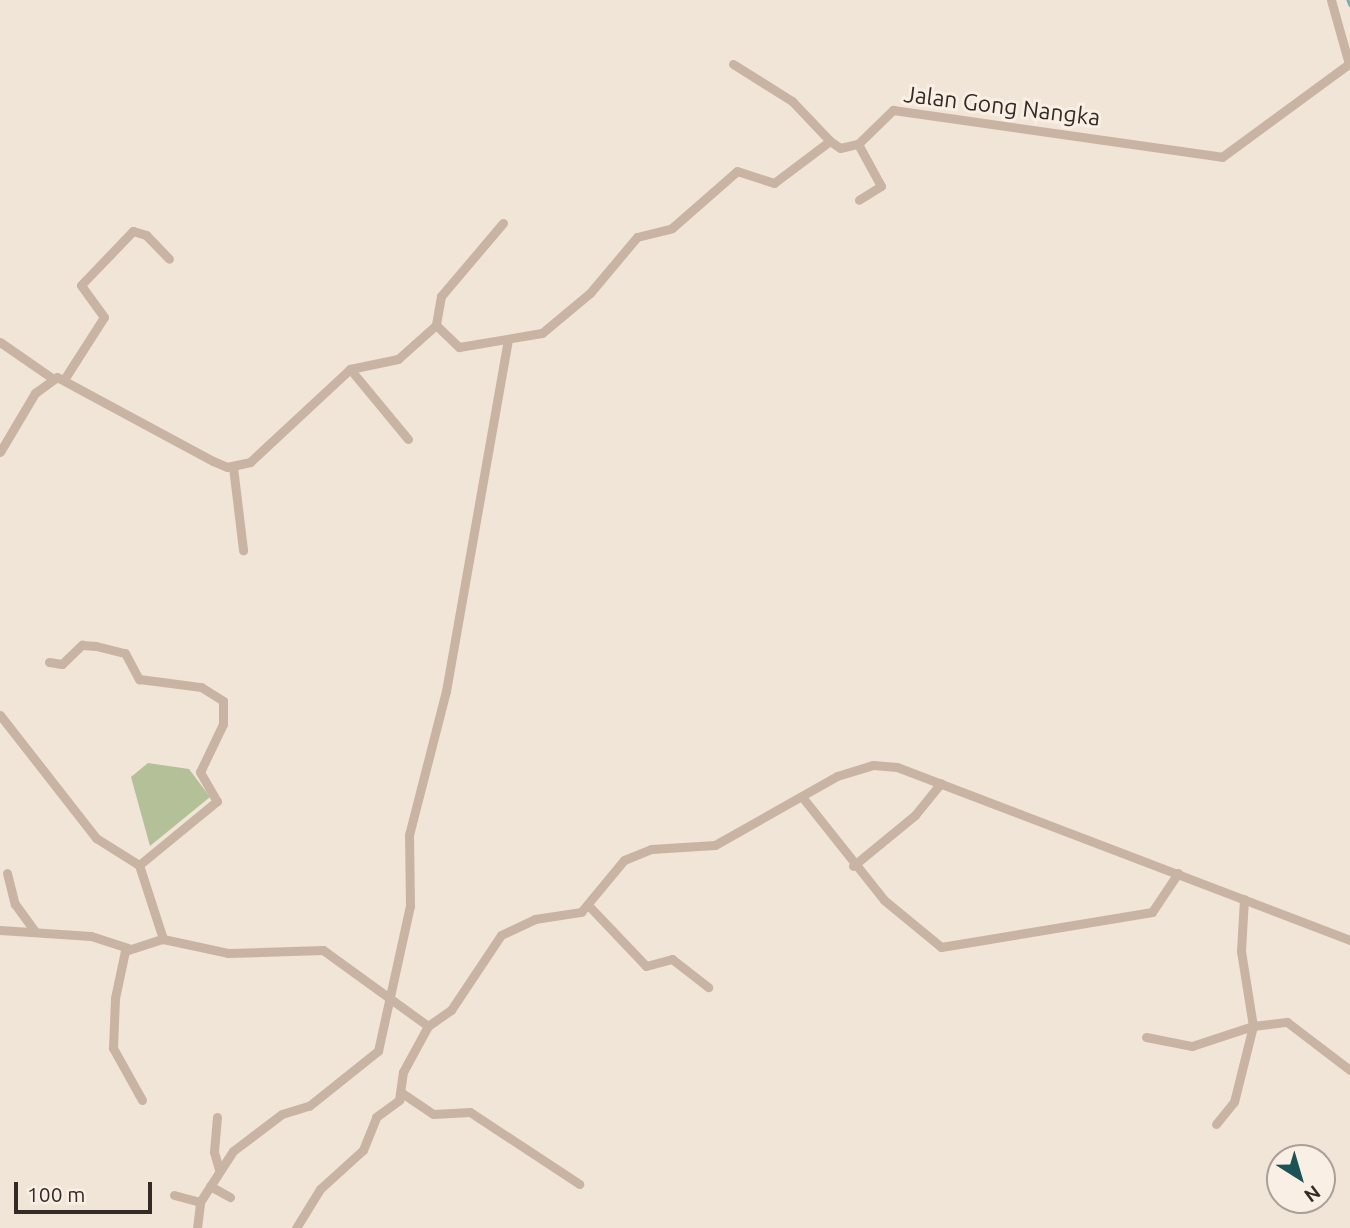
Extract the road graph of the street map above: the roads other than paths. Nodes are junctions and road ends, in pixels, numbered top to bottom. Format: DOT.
graph roads {
  1 [pos="1331,0"];
  2 [pos="1350,63"];
  3 [pos="733,64"];
  4 [pos="830,141"];
  5 [pos="858,144"];
  6 [pos="859,200"];
  7 [pos="503,223"];
  8 [pos="169,259"];
  9 [pos="432,328"];
  10 [pos="508,341"];
  11 [pos="0,342"];
  12 [pos="351,369"];
  13 [pos="52,377"];
  14 [pos="65,378"];
  15 [pos="408,439"];
  16 [pos="0,452"];
  17 [pos="233,467"];
  18 [pos="243,550"];
  19 [pos="49,662"];
  20 [pos="0,715"];
  21 [pos="941,783"];
  22 [pos="803,798"];
  23 [pos="139,865"];
  24 [pos="853,866"];
  25 [pos="7,873"];
  26 [pos="1178,873"];
  27 [pos="1244,899"];
  28 [pos="588,905"];
  29 [pos="0,930"];
  30 [pos="36,933"];
  31 [pos="163,939"];
  32 [pos="1350,940"];
  33 [pos="128,948"];
  34 [pos="708,988"];
  35 [pos="388,998"];
  36 [pos="428,1026"];
  37 [pos="1253,1026"];
  38 [pos="1146,1037"];
  39 [pos="1350,1070"];
  40 [pos="402,1093"];
  41 [pos="142,1100"];
  42 [pos="217,1117"];
  43 [pos="1216,1124"];
  44 [pos="219,1169"];
  45 [pos="579,1184"];
  46 [pos="210,1186"];
  47 [pos="174,1195"];
  48 [pos="230,1197"];
  49 [pos="200,1202"];
  50 [pos="197,1228"];
  51 [pos="296,1228"];
  1 -- 2 [label="street"];
  2 -- 5 [label="street, Jalan Gong Nangka"];
  3 -- 4 [label="street"];
  4 -- 5 [label="street"];
  4 -- 10 [label="street"];
  5 -- 6 [label="street"];
  7 -- 9 [label="street"];
  8 -- 14 [label="street"];
  9 -- 10 [label="street"];
  9 -- 12 [label="street"];
  10 -- 35 [label="street"];
  11 -- 13 [label="street"];
  12 -- 15 [label="street"];
  12 -- 17 [label="street"];
  13 -- 14 [label="street"];
  13 -- 16 [label="street"];
  14 -- 17 [label="street"];
  17 -- 18 [label="street"];
  19 -- 23 [label="street"];
  20 -- 23 [label="street"];
  21 -- 22 [label="street"];
  21 -- 24 [label="street"];
  21 -- 26 [label="street"];
  22 -- 24 [label="street"];
  22 -- 28 [label="street"];
  23 -- 31 [label="street"];
  24 -- 26 [label="street"];
  25 -- 30 [label="street"];
  26 -- 27 [label="street"];
  27 -- 32 [label="street"];
  27 -- 37 [label="street"];
  28 -- 34 [label="street"];
  28 -- 36 [label="street"];
  29 -- 30 [label="street"];
  30 -- 33 [label="street"];
  31 -- 33 [label="street"];
  31 -- 35 [label="street"];
  33 -- 41 [label="street"];
  35 -- 36 [label="street"];
  35 -- 44 [label="street"];
  36 -- 40 [label="street"];
  37 -- 38 [label="street"];
  37 -- 39 [label="street"];
  37 -- 43 [label="street"];
  40 -- 45 [label="street"];
  40 -- 51 [label="street"];
  42 -- 44 [label="street"];
  44 -- 46 [label="street"];
  46 -- 48 [label="street"];
  46 -- 49 [label="street"];
  47 -- 49 [label="street"];
  49 -- 50 [label="street"];
}
